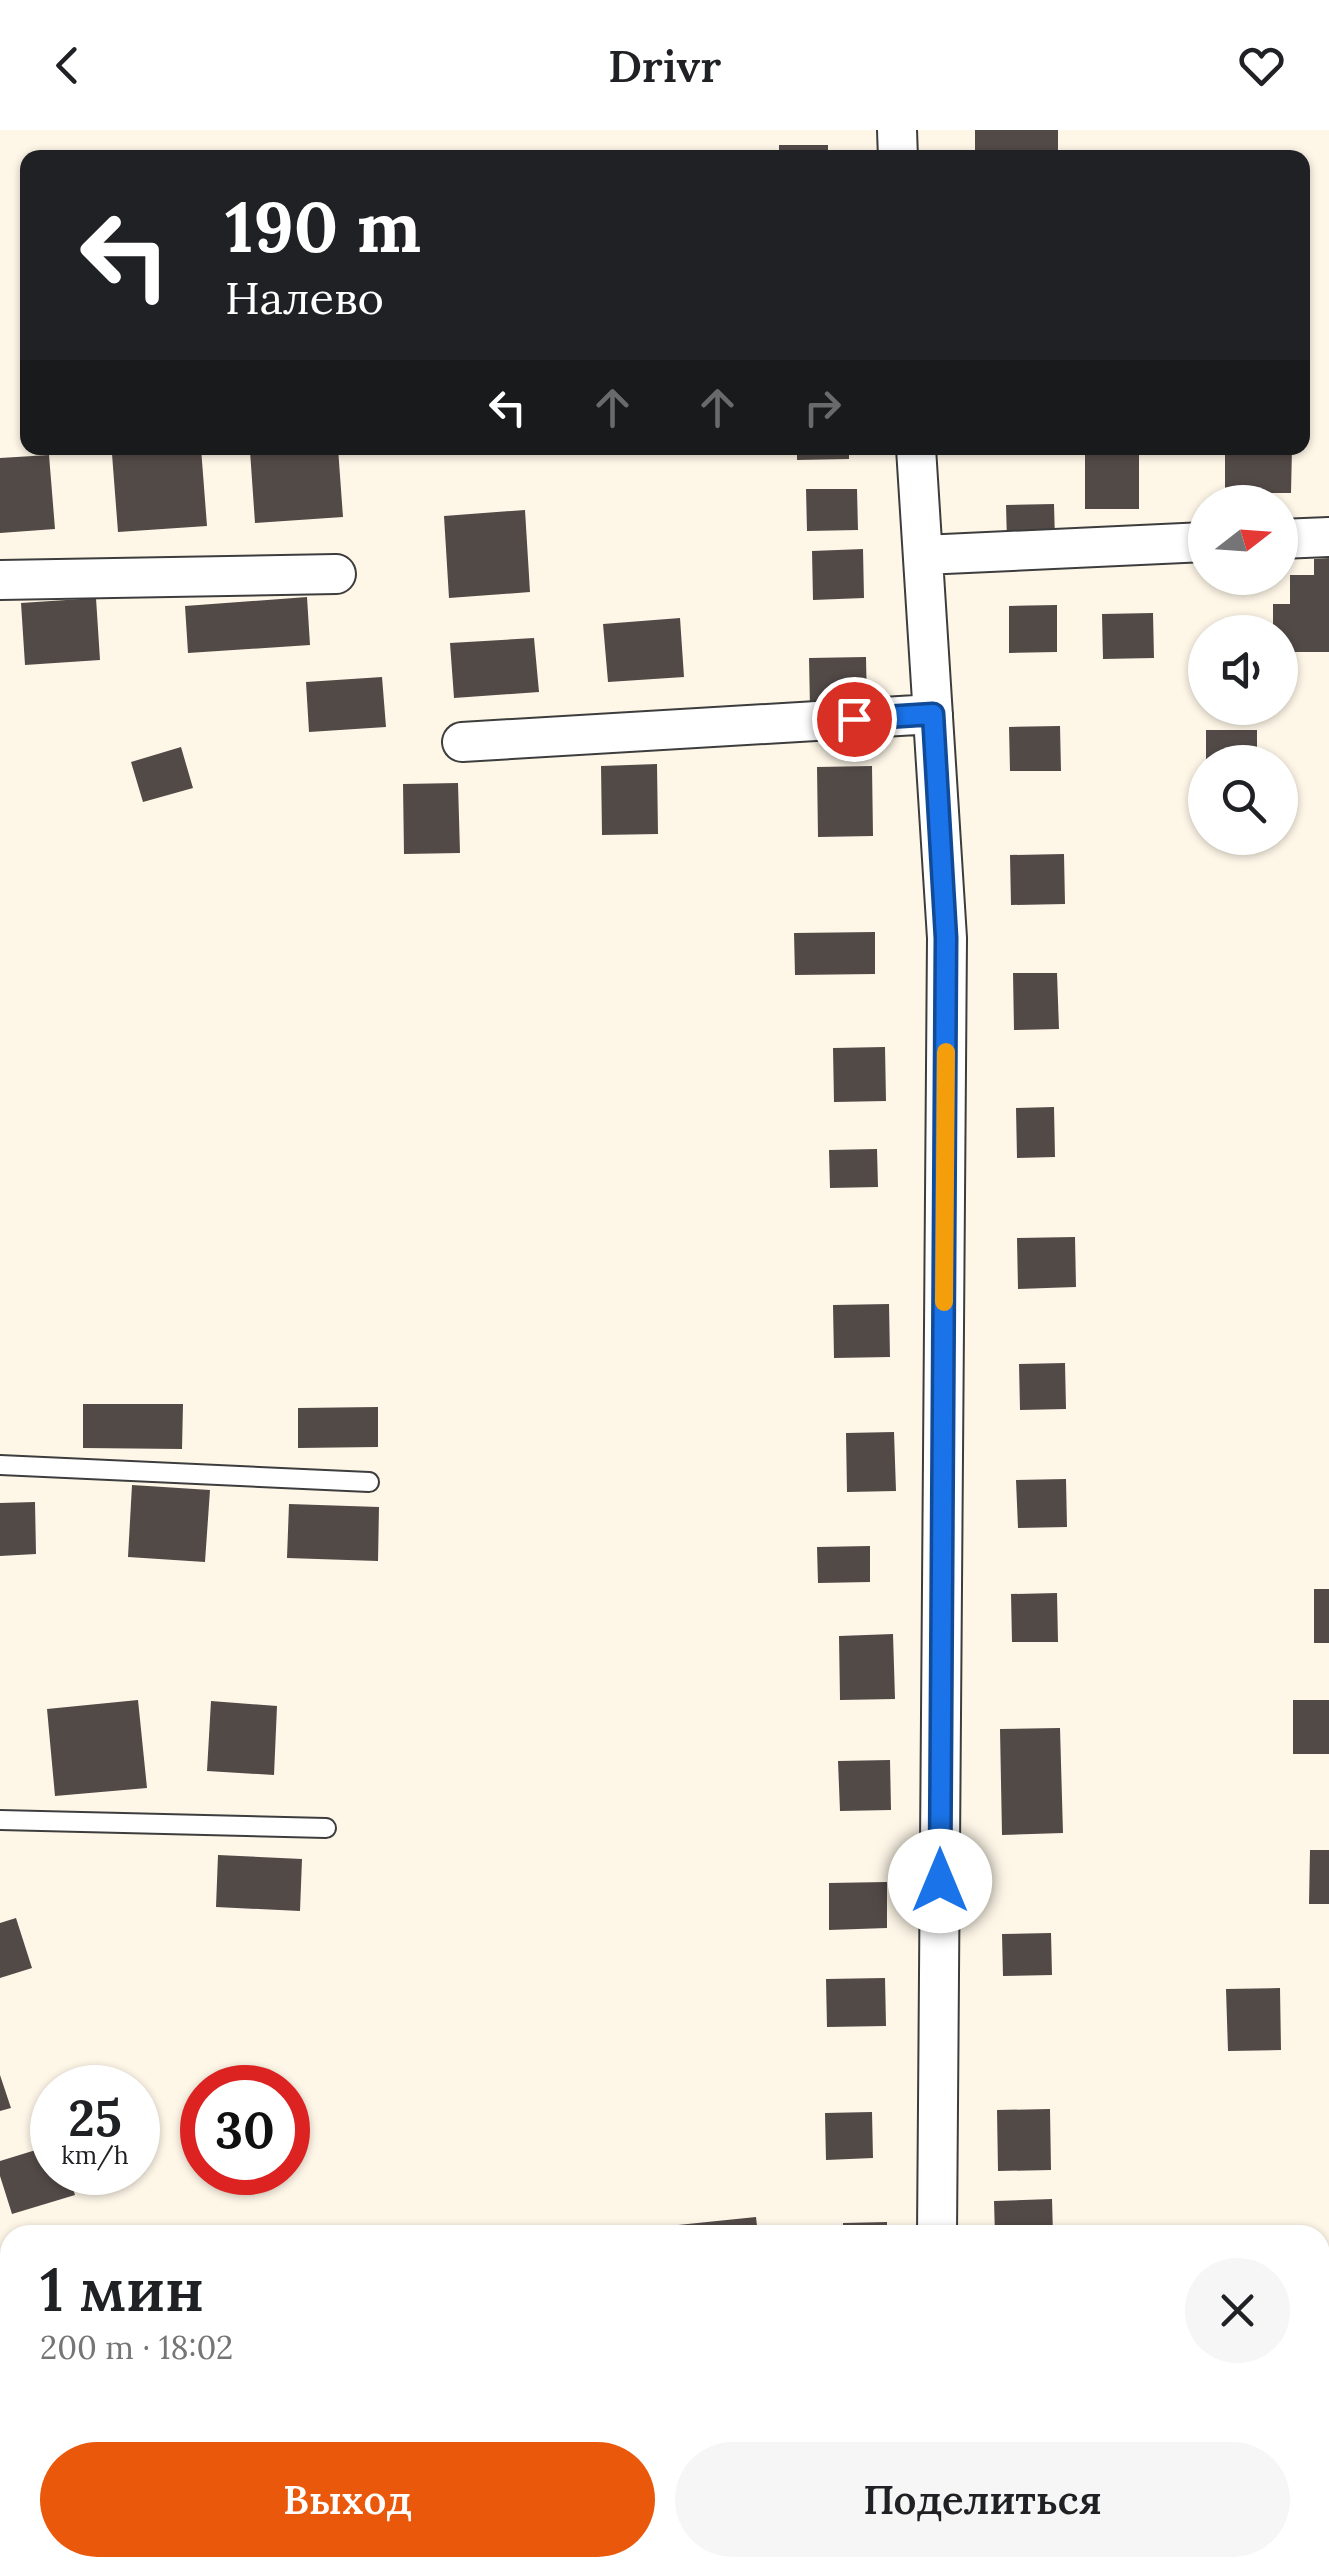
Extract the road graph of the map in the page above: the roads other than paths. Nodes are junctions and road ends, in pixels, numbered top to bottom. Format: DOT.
graph roads {
  1 [pos="916,455"];
  2 [pos="1329,536"];
  3 [pos="1298,538"];
  4 [pos="1188,543"];
  5 [pos="923,555"];
  6 [pos="336,574"];
  7 [pos="0,580"];
  8 [pos="933,714"];
  9 [pos="462,742"];
  10 [pos="0,1465"];
  11 [pos="369,1482"];
  12 [pos="0,1820"];
  13 [pos="326,1828"];
  14 [pos="937,2225"];
  1 -- 5 [label="street"];
  2 -- 3 [label="street"];
  4 -- 5 [label="street"];
  5 -- 8 [label="street"];
  6 -- 7 [label="street"];
  8 -- 9 [label="street"];
  8 -- 14 [label="street"];
  10 -- 11 [label="lane"];
  12 -- 13 [label="lane"];
}
